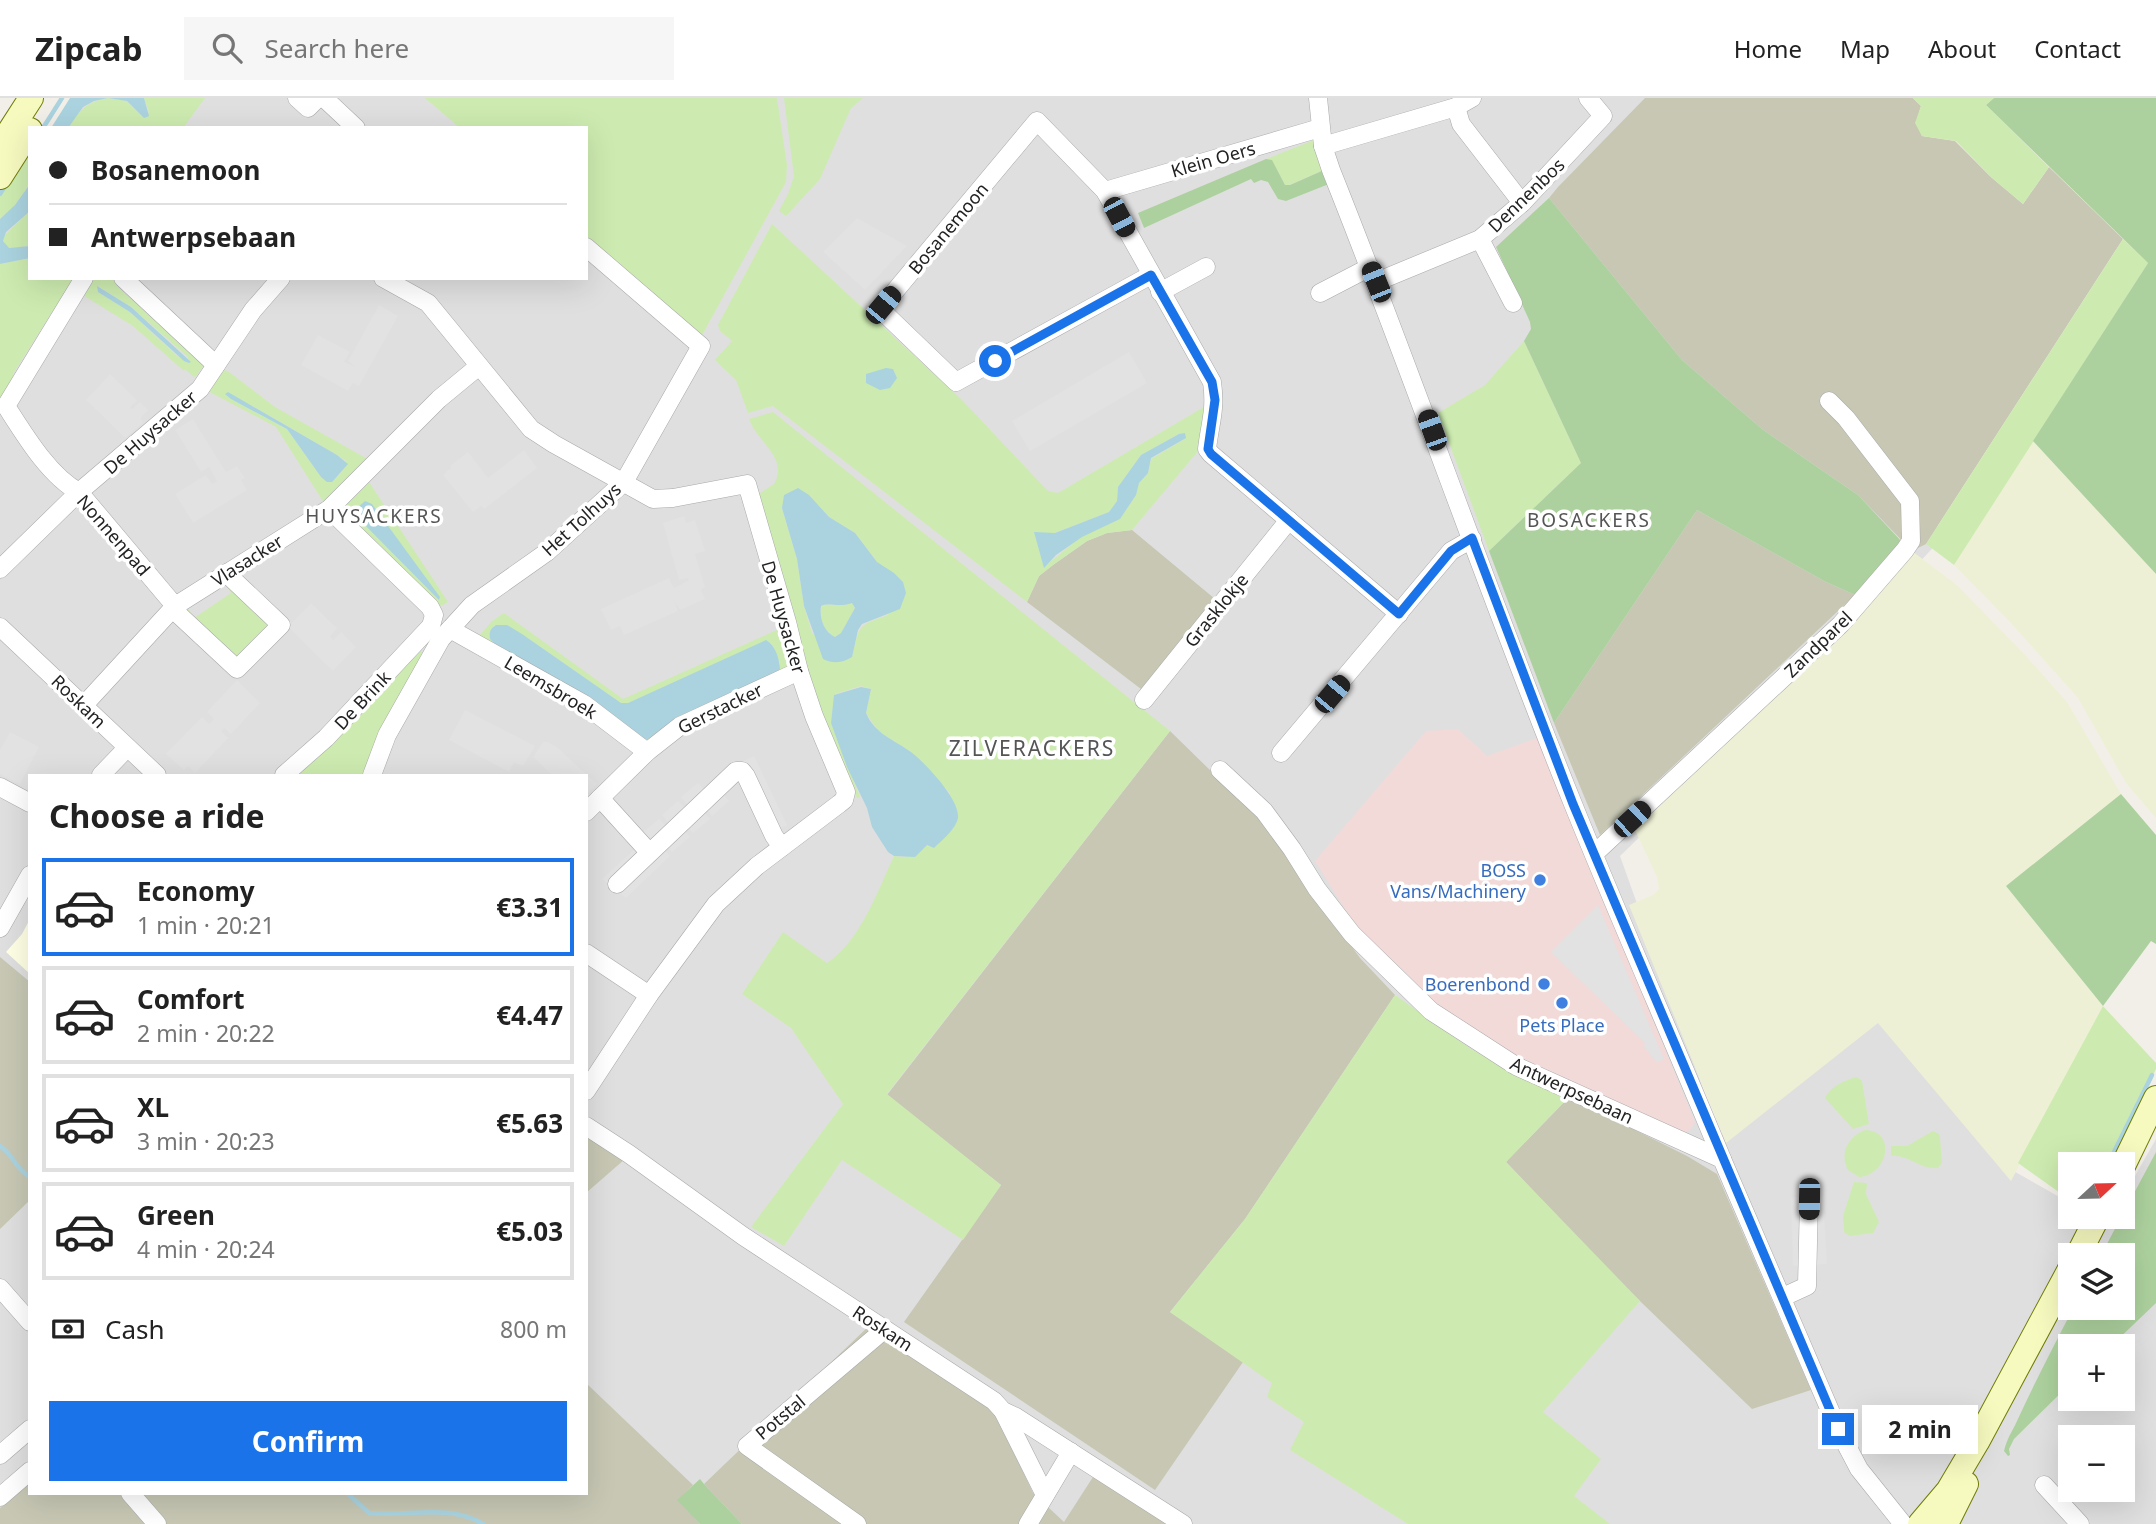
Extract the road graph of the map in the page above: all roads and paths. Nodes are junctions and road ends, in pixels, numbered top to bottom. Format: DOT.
graph roads {
  1 [pos="31,98"];
  2 [pos="50,98"];
  3 [pos="297,98"];
  4 [pos="318,98"];
  5 [pos="324,98"];
  6 [pos="1318,98"];
  7 [pos="1472,98"];
  8 [pos="1588,98"];
  9 [pos="1455,107"];
  10 [pos="32,126"];
  11 [pos="354,126"];
  12 [pos="28,132"];
  13 [pos="1322,137"];
  14 [pos="0,146"];
  15 [pos="0,177"];
  16 [pos="1105,191"];
  17 [pos="1522,203"];
  18 [pos="1480,239"];
  19 [pos="588,249"];
  20 [pos="1206,267"];
  21 [pos="1151,275"];
  22 [pos="1373,275"];
  23 [pos="83,280"];
  24 [pos="125,280"];
  25 [pos="279,280"];
  26 [pos="387,280"];
  27 [pos="1160,292"];
  28 [pos="1320,293"];
  29 [pos="1513,303"];
  30 [pos="216,365"];
  31 [pos="479,366"];
  32 [pos="1829,401"];
  33 [pos="624,482"];
  34 [pos="79,492"];
  35 [pos="329,509"];
  36 [pos="1289,520"];
  37 [pos="1472,538"];
  38 [pos="0,569"];
  39 [pos="226,573"];
  40 [pos="175,606"];
  41 [pos="1399,614"];
  42 [pos="0,626"];
  43 [pos="450,629"];
  44 [pos="799,671"];
  45 [pos="1143,700"];
  46 [pos="84,705"];
  47 [pos="127,748"];
  48 [pos="647,752"];
  49 [pos="1281,753"];
  50 [pos="1220,770"];
  51 [pos="102,774"];
  52 [pos="156,774"];
  53 [pos="285,774"];
  54 [pos="372,774"];
  55 [pos="0,786"];
  56 [pos="600,798"];
  57 [pos="28,802"];
  58 [pos="588,809"];
  59 [pos="782,847"];
  60 [pos="649,852"];
  61 [pos="1594,854"];
  62 [pos="28,878"];
  63 [pos="617,884"];
  64 [pos="0,928"];
  65 [pos="588,954"];
  66 [pos="649,995"];
  67 [pos="588,1088"];
  68 [pos="2156,1098"];
  69 [pos="588,1127"];
  70 [pos="2130,1152"];
  71 [pos="1722,1159"];
  72 [pos="1809,1199"];
  73 [pos="0,1289"];
  74 [pos="2058,1291"];
  75 [pos="1783,1297"];
  76 [pos="28,1320"];
  77 [pos="886,1329"];
  78 [pos="1003,1411"];
  79 [pos="28,1431"];
  80 [pos="1977,1442"];
  81 [pos="1070,1451"];
  82 [pos="0,1455"];
  83 [pos="0,1464"];
  84 [pos="23,1477"];
  85 [pos="2044,1485"];
  86 [pos="132,1495"];
  87 [pos="1045,1495"];
  88 [pos="0,1497"];
  89 [pos="157,1524"];
  90 [pos="858,1524"];
  91 [pos="1028,1524"];
  92 [pos="1183,1524"];
  93 [pos="1903,1524"];
  94 [pos="1920,1524"];
  95 [pos="1946,1524"];
  96 [pos="2080,1524"];
  1 -- 14 [label="street"];
  2 -- 10 [label="street"];
  3 -- 4 [label="street"];
  5 -- 11 [label="street"];
  6 -- 13 [label="street"];
  7 -- 9 [label="street"];
  8 -- 17 [label="street, Dennenbos"];
  9 -- 13 [label="street, Klein Oers"];
  9 -- 17 [label="street"];
  12 -- 15 [label="street"];
  13 -- 16 [label="street, Klein Oers"];
  13 -- 22 [label="street"];
  16 -- 21 [label="street"];
  16 -- 21 [label="street, Bosanemoon"];
  17 -- 18 [label="street, Dennenbos"];
  18 -- 22 [label="street, Dennenbos"];
  18 -- 29 [label="street"];
  19 -- 33 [label="street, Het Tolhuys"];
  20 -- 27 [label="street"];
  21 -- 27 [label="street"];
  22 -- 28 [label="street, Dennenbos"];
  22 -- 37 [label="street"];
  23 -- 34 [label="street, Nonnenpad"];
  24 -- 30 [label="street"];
  25 -- 30 [label="street, De Huysacker"];
  26 -- 31 [label="street, De Huysacker"];
  27 -- 36 [label="street"];
  30 -- 34 [label="street, De Huysacker"];
  31 -- 33 [label="street, De Huysacker"];
  31 -- 35 [label="street, Vlasacker"];
  32 -- 61 [label="street, Zandparel"];
  33 -- 43 [label="street, Het Tolhuys"];
  33 -- 44 [label="street, De Huysacker"];
  34 -- 38 [label="street, De Huysacker"];
  34 -- 40 [label="street, Nonnenpad"];
  35 -- 39 [label="street, Vlasacker"];
  35 -- 53 [label="street, De Brink"];
  36 -- 41 [label="street"];
  36 -- 45 [label="street, Grasklokje"];
  37 -- 41 [label="street"];
  37 -- 61 [label="street"];
  39 -- 40 [label="street, Vlasacker"];
  39 -- 40 [label="street, Nonnenpad"];
  40 -- 46 [label="street, Vlasacker"];
  41 -- 49 [label="street"];
  42 -- 46 [label="street, Roskam"];
  43 -- 48 [label="street, Leemsbroek"];
  43 -- 54 [label="street, De Brink"];
  44 -- 48 [label="street, Gerstacker"];
  44 -- 59 [label="street, De Huysacker"];
  46 -- 47 [label="street, Roskam"];
  47 -- 51 [label="street"];
  47 -- 52 [label="street, Roskam"];
  48 -- 56 [label="street, Gerstacker"];
  50 -- 71 [label="street, Antwerpsebaan"];
  55 -- 57 [label="street"];
  56 -- 58 [label="street, Gerstacker"];
  56 -- 60 [label="street"];
  59 -- 60 [label="street"];
  59 -- 66 [label="street, De Huysacker"];
  60 -- 63 [label="street"];
  61 -- 71 [label="street"];
  62 -- 64 [label="street"];
  65 -- 66 [label="street"];
  66 -- 67 [label="street, De Huysacker"];
  68 -- 70 [label="street"];
  69 -- 77 [label="street, Roskam"];
  71 -- 75 [label="street"];
  72 -- 75 [label="street"];
  73 -- 76 [label="street"];
  74 -- 80 [label="street"];
  75 -- 93 [label="street"];
  77 -- 78 [label="street, Roskam"];
  77 -- 90 [label="street, Potstal"];
  78 -- 81 [label="street, Roskam"];
  78 -- 87 [label="street"];
  79 -- 82 [label="street"];
  80 -- 94 [label="street"];
  80 -- 95 [label="street"];
  81 -- 87 [label="street"];
  81 -- 92 [label="street, Roskam"];
  83 -- 84 [label="street"];
  84 -- 88 [label="street"];
  85 -- 96 [label="street"];
  86 -- 89 [label="street"];
  87 -- 91 [label="street"];
}
